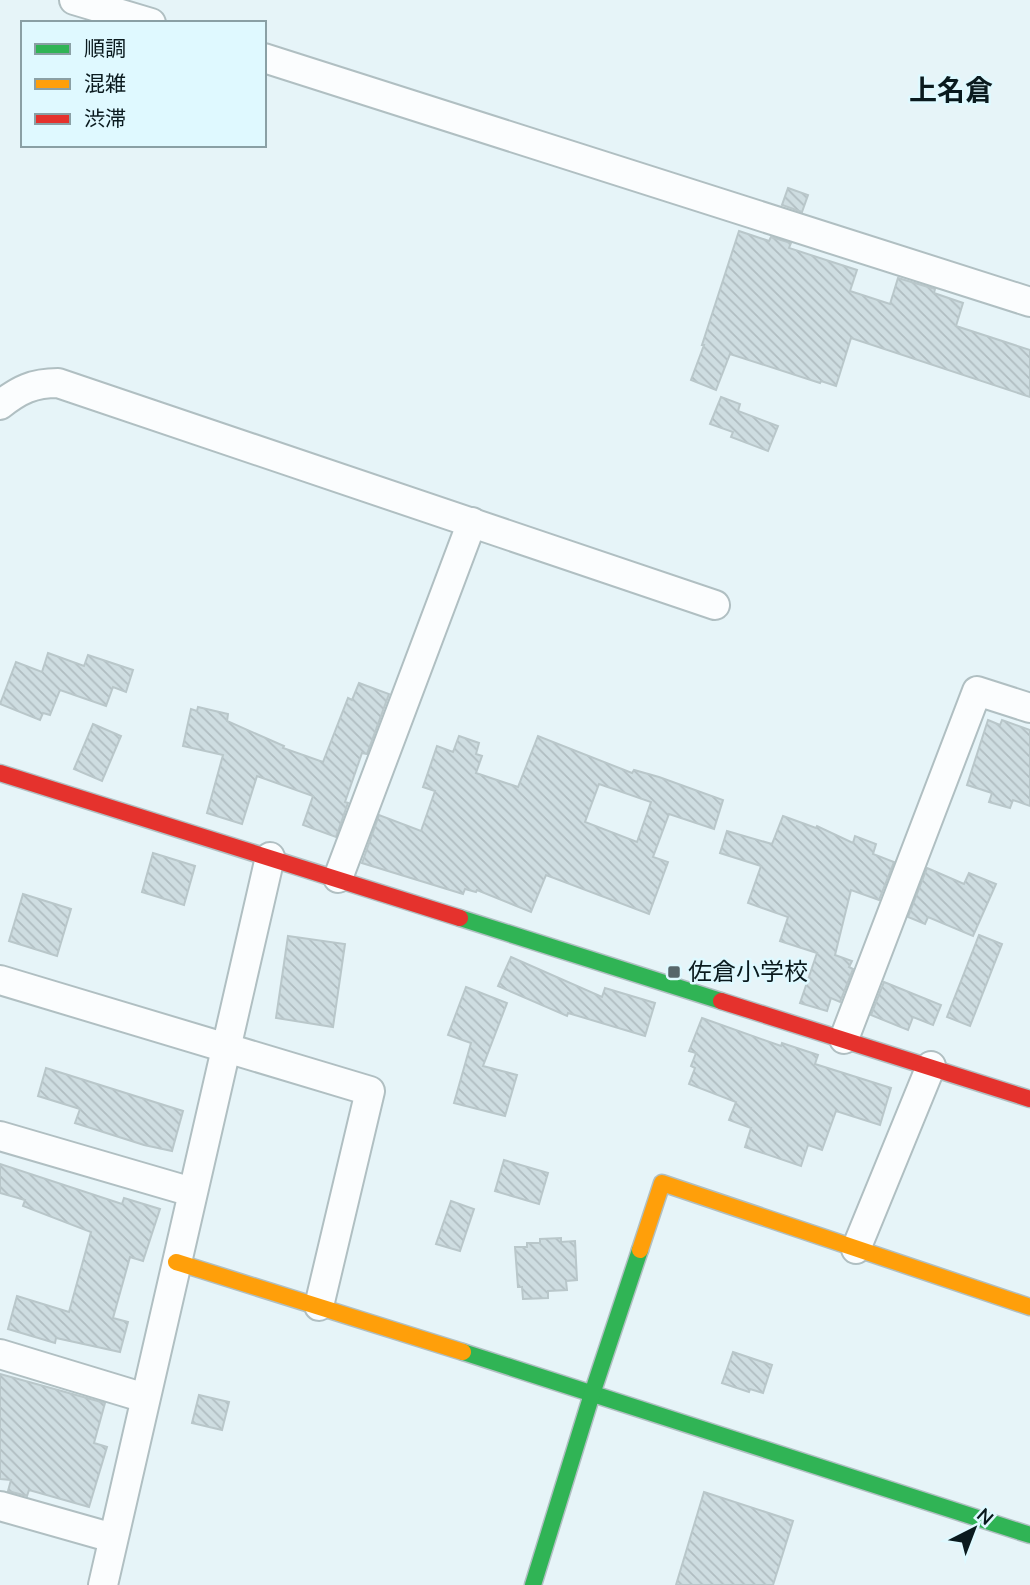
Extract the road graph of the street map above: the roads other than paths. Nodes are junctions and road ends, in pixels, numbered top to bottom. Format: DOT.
graph roads {
  1 [pos="74,0"];
  2 [pos="144,21"];
  3 [pos="266,59"];
  4 [pos="1030,302"];
  5 [pos="0,405"];
  6 [pos="472,522"];
  7 [pos="715,604"];
  8 [pos="1030,708"];
  9 [pos="0,774"];
  10 [pos="270,857"];
  11 [pos="338,878"];
  12 [pos="0,980"];
  13 [pos="844,1039"];
  14 [pos="225,1048"];
  15 [pos="931,1066"];
  16 [pos="1030,1099"];
  17 [pos="0,1136"];
  18 [pos="192,1192"];
  19 [pos="856,1248"];
  20 [pos="176,1262"];
  21 [pos="319,1306"];
  22 [pos="1030,1307"];
  23 [pos="0,1354"];
  24 [pos="592,1394"];
  25 [pos="145,1398"];
  26 [pos="0,1506"];
  27 [pos="1030,1535"];
  28 [pos="113,1538"];
  29 [pos="103,1585"];
  30 [pos="533,1585"];
  1 -- 2 [label="street"];
  3 -- 4 [label="street"];
  5 -- 6 [label="street"];
  6 -- 7 [label="street"];
  6 -- 11 [label="street"];
  8 -- 13 [label="street"];
  9 -- 10 [label="street"];
  10 -- 11 [label="street"];
  10 -- 14 [label="street"];
  11 -- 13 [label="street"];
  12 -- 14 [label="street"];
  13 -- 15 [label="street"];
  14 -- 18 [label="street"];
  14 -- 21 [label="street"];
  15 -- 16 [label="street"];
  15 -- 19 [label="street"];
  17 -- 18 [label="street"];
  18 -- 20 [label="street"];
  19 -- 22 [label="street"];
  19 -- 24 [label="street"];
  20 -- 21 [label="street"];
  20 -- 25 [label="street"];
  21 -- 24 [label="street"];
  23 -- 25 [label="street"];
  24 -- 27 [label="street"];
  24 -- 30 [label="street"];
  25 -- 28 [label="street"];
  26 -- 28 [label="street"];
  28 -- 29 [label="street"];
}
